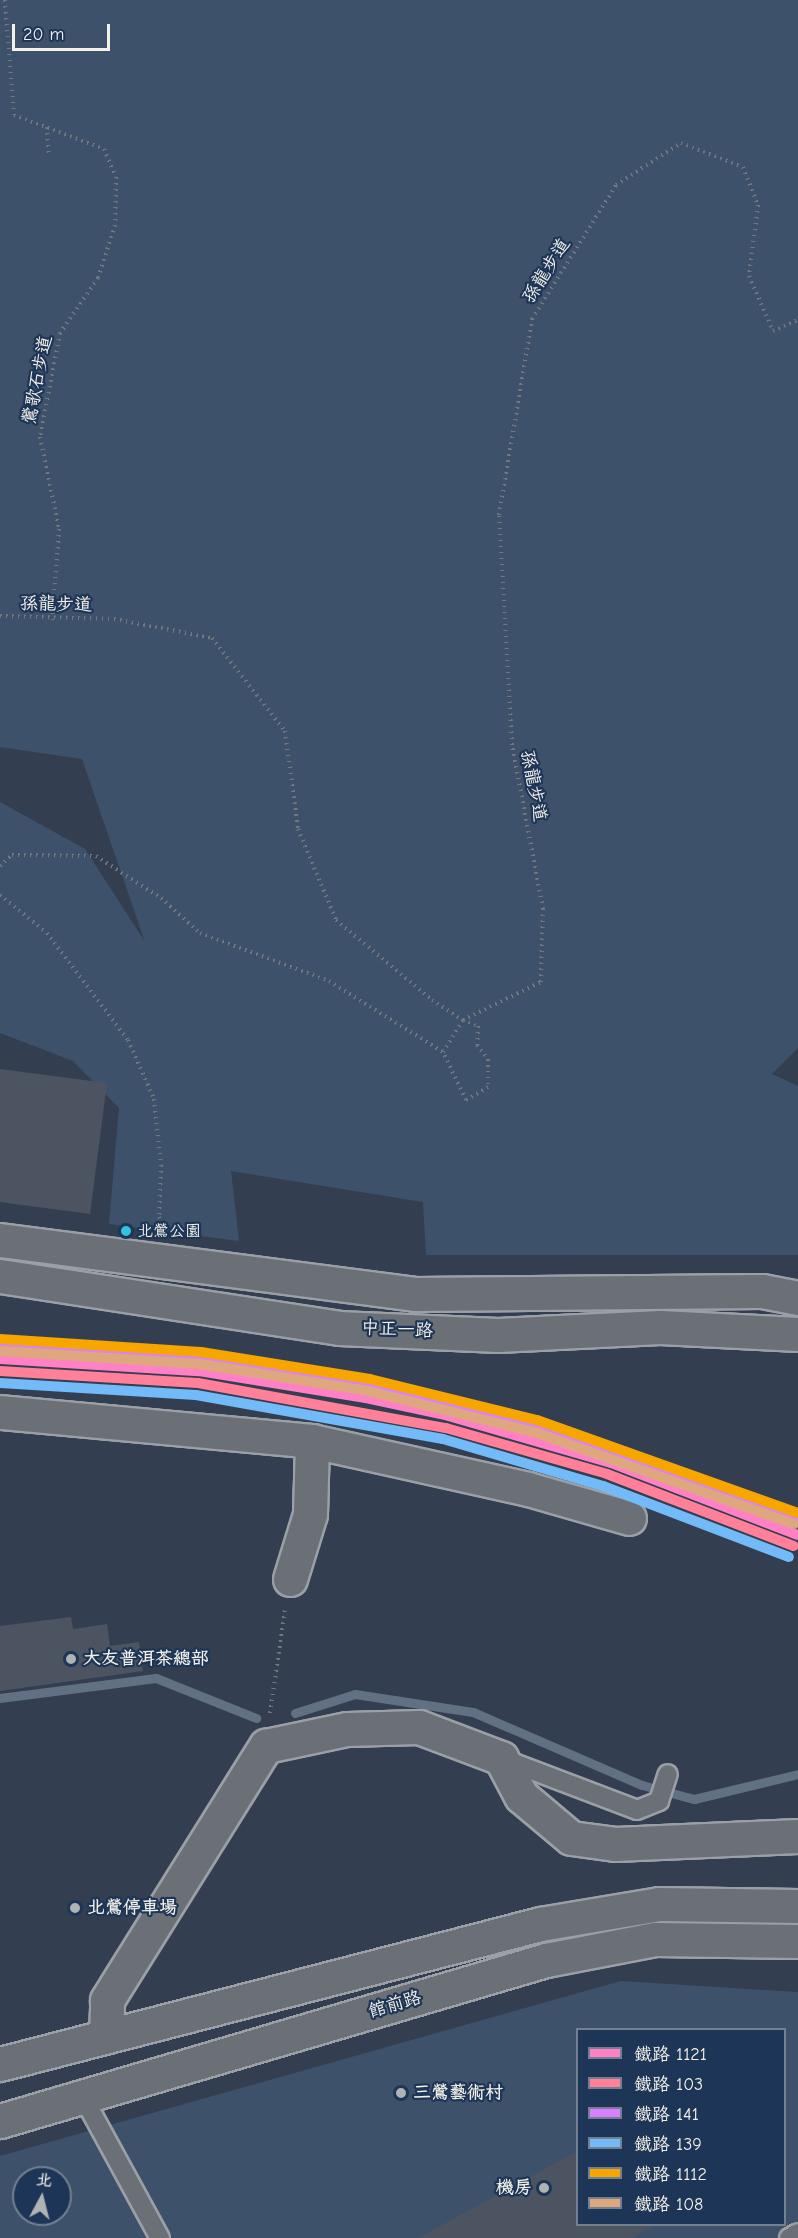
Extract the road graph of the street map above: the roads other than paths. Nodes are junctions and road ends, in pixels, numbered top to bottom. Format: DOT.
graph roads {
  1 [pos="0,1240"];
  2 [pos="0,1276"];
  3 [pos="798,1298"];
  4 [pos="798,1334"];
  5 [pos="0,1412"];
  6 [pos="312,1441"];
  7 [pos="629,1518"];
  8 [pos="290,1579"];
  9 [pos="501,1758"];
  10 [pos="668,1774"];
  11 [pos="798,1836"];
  12 [pos="798,1906"];
  13 [pos="798,1941"];
  14 [pos="105,2036"];
  15 [pos="0,2064"];
  16 [pos="83,2097"];
  17 [pos="0,2121"];
  18 [pos="798,2233"];
  19 [pos="160,2238"];
  20 [pos="789,2238"];
  1 -- 3 [label="street, 中正一路"];
  2 -- 4 [label="street, 中正一路"];
  5 -- 6 [label="street"];
  6 -- 7 [label="street"];
  6 -- 8 [label="street"];
  9 -- 10 [label="lane"];
  9 -- 11 [label="street"];
  9 -- 14 [label="street"];
  12 -- 14 [label="street"];
  13 -- 16 [label="street, 館前路"];
  14 -- 15 [label="street"];
  16 -- 17 [label="street, 館前路"];
  16 -- 19 [label="lane"];
  18 -- 20 [label="lane"];
}
